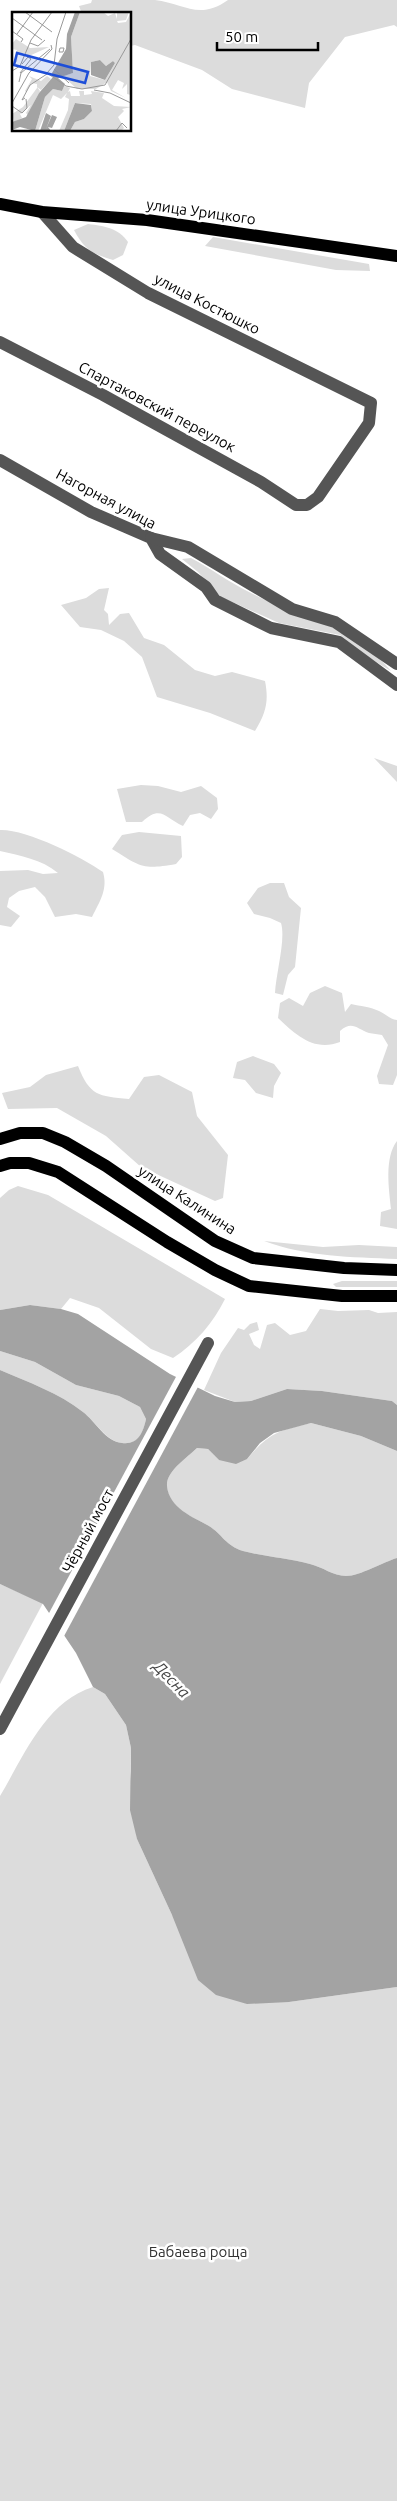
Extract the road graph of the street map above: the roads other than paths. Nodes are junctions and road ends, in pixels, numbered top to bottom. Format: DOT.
graph roads {
  1 [pos="0,204"];
  2 [pos="42,212"];
  3 [pos="397,256"];
  4 [pos="0,342"];
  5 [pos="0,460"];
  6 [pos="296,505"];
  7 [pos="151,538"];
  8 [pos="397,664"];
  9 [pos="397,685"];
  10 [pos="0,1139"];
  11 [pos="0,1166"];
  12 [pos="397,1270"];
  13 [pos="397,1296"];
  14 [pos="206,1346"];
  15 [pos="0,1729"];
  1 -- 2 [label="main road, улица Урицкого"];
  2 -- 3 [label="main road, улица Урицкого"];
  2 -- 6 [label="street, улица Костюшко"];
  4 -- 6 [label="street, Спартаковский переулок"];
  5 -- 7 [label="street, Нагорная улица"];
  7 -- 8 [label="street"];
  7 -- 9 [label="street, Нагорная улица"];
  10 -- 12 [label="main road, улица Калинина"];
  11 -- 13 [label="main road"];
  14 -- 15 [label="street, Чёрный мост"];
}
